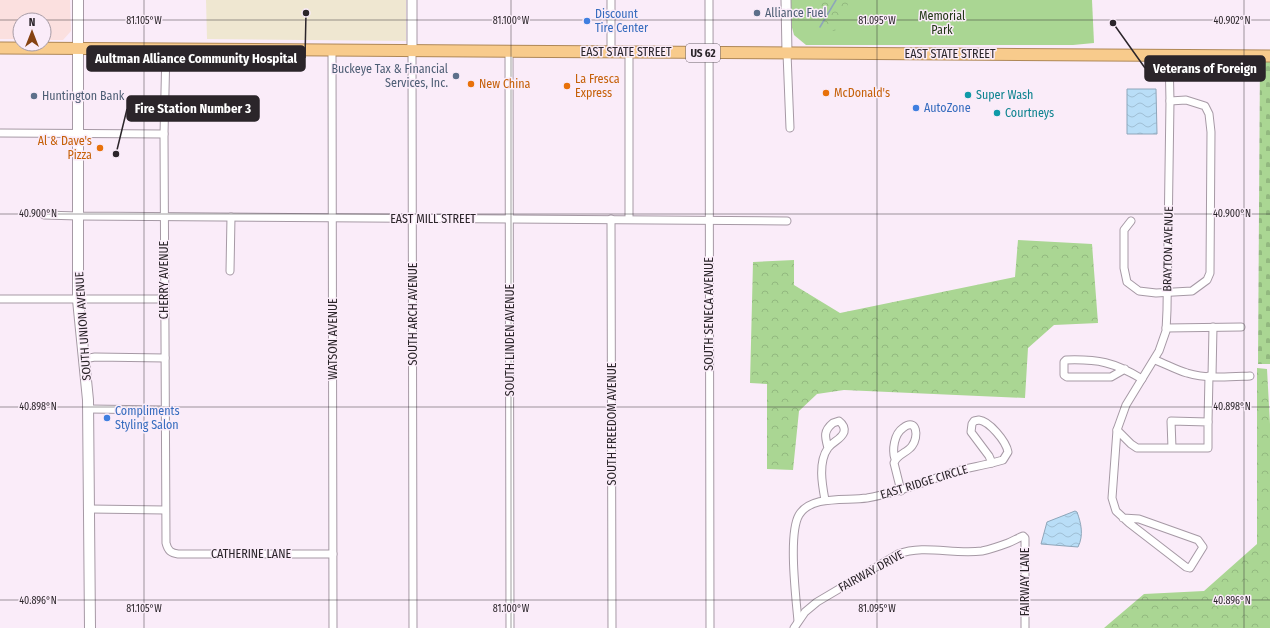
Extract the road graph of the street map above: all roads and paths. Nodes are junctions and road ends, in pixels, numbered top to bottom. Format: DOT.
graph roads {
  1 [pos="78,0"];
  2 [pos="412,0"];
  3 [pos="611,0"];
  4 [pos="709,0"];
  5 [pos="786,0"];
  6 [pos="0,48"];
  7 [pos="78,49"];
  8 [pos="166,49"];
  9 [pos="332,50"];
  10 [pos="412,51"];
  11 [pos="509,51"];
  12 [pos="610,52"];
  13 [pos="629,52"];
  14 [pos="709,53"];
  15 [pos="787,53"];
  16 [pos="1169,56"];
  17 [pos="1270,56"];
  18 [pos="1170,101"];
  19 [pos="790,128"];
  20 [pos="79,132"];
  21 [pos="0,133"];
  22 [pos="164,134"];
  23 [pos="44,215"];
  24 [pos="78,216"];
  25 [pos="164,217"];
  26 [pos="231,217"];
  27 [pos="333,218"];
  28 [pos="412,219"];
  29 [pos="510,219"];
  30 [pos="611,219"];
  31 [pos="629,219"];
  32 [pos="709,220"];
  33 [pos="787,220"];
  34 [pos="1131,221"];
  35 [pos="230,271"];
  36 [pos="1168,292"];
  37 [pos="0,299"];
  38 [pos="164,299"];
  39 [pos="78,300"];
  40 [pos="1213,327"];
  41 [pos="1241,327"];
  42 [pos="1166,328"];
  43 [pos="165,358"];
  44 [pos="84,359"];
  45 [pos="1155,360"];
  46 [pos="1125,369"];
  47 [pos="1210,376"];
  48 [pos="1250,376"];
  49 [pos="1142,379"];
  50 [pos="89,409"];
  51 [pos="165,410"];
  52 [pos="1208,422"];
  53 [pos="1117,430"];
  54 [pos="828,448"];
  55 [pos="1172,448"];
  56 [pos="895,459"];
  57 [pos="992,463"];
  58 [pos="901,491"];
  59 [pos="825,500"];
  60 [pos="90,508"];
  61 [pos="165,510"];
  62 [pos="1123,518"];
  63 [pos="1023,537"];
  64 [pos="169,552"];
  65 [pos="333,554"];
  66 [pos="798,621"];
  67 [pos="90,628"];
  68 [pos="333,628"];
  69 [pos="413,628"];
  70 [pos="510,628"];
  71 [pos="612,628"];
  72 [pos="710,628"];
  73 [pos="794,628"];
  74 [pos="1025,628"];
  1 -- 7 [label="main road, SOUTH UNION AVENUE"];
  2 -- 10 [label="street, SOUTH ARCH AVENUE"];
  3 -- 12 [label="street"];
  4 -- 14 [label="street, SOUTH SENECA AVENUE"];
  5 -- 15 [label="street"];
  6 -- 7 [label="highway, US 62"];
  7 -- 8 [label="highway, EAST STATE STREET / US 62"];
  7 -- 20 [label="main road, SOUTH UNION AVENUE"];
  8 -- 9 [label="highway, EAST STATE STREET / US 62"];
  8 -- 22 [label="street, CHERRY AVENUE"];
  9 -- 10 [label="highway, EAST STATE STREET / US 62"];
  9 -- 27 [label="street, WATSON AVENUE"];
  10 -- 11 [label="highway, EAST STATE STREET / US 62"];
  10 -- 28 [label="street, SOUTH ARCH AVENUE"];
  11 -- 12 [label="highway, EAST STATE STREET / US 62"];
  11 -- 29 [label="street, SOUTH LINDEN AVENUE"];
  12 -- 13 [label="highway, EAST STATE STREET / US 62"];
  13 -- 14 [label="highway, EAST STATE STREET / US 62"];
  13 -- 31 [label="street"];
  14 -- 15 [label="highway, EAST STATE STREET / US 62"];
  14 -- 32 [label="street, SOUTH SENECA AVENUE"];
  15 -- 16 [label="highway, EAST STATE STREET / US 62"];
  15 -- 19 [label="street"];
  16 -- 17 [label="highway, EAST STATE STREET / US 62"];
  16 -- 18 [label="street, BRAYTON AVENUE"];
  18 -- 36 [label="street, BRAYTON AVENUE"];
  18 -- 36 [label="street"];
  20 -- 21 [label="street"];
  20 -- 22 [label="street"];
  20 -- 24 [label="main road, SOUTH UNION AVENUE"];
  22 -- 25 [label="street, CHERRY AVENUE"];
  23 -- 24 [label="street, EAST MILL STREET"];
  24 -- 25 [label="street, EAST MILL STREET"];
  24 -- 39 [label="main road, SOUTH UNION AVENUE"];
  25 -- 26 [label="street, EAST MILL STREET"];
  25 -- 38 [label="street, CHERRY AVENUE"];
  26 -- 27 [label="street, EAST MILL STREET"];
  26 -- 35 [label="street"];
  27 -- 28 [label="street, EAST MILL STREET"];
  27 -- 65 [label="street, WATSON AVENUE"];
  28 -- 29 [label="street, EAST MILL STREET"];
  28 -- 69 [label="street, SOUTH ARCH AVENUE"];
  29 -- 30 [label="street, EAST MILL STREET"];
  29 -- 70 [label="street, SOUTH LINDEN AVENUE"];
  30 -- 31 [label="street, EAST MILL STREET"];
  30 -- 71 [label="street, SOUTH FREEDOM AVENUE"];
  31 -- 32 [label="street, EAST MILL STREET"];
  32 -- 33 [label="street, EAST MILL STREET"];
  32 -- 72 [label="street, SOUTH SENECA AVENUE"];
  34 -- 36 [label="street"];
  36 -- 42 [label="street, BRAYTON AVENUE"];
  37 -- 39 [label="street"];
  38 -- 39 [label="street"];
  38 -- 43 [label="street, CHERRY AVENUE"];
  39 -- 44 [label="main road, SOUTH UNION AVENUE"];
  40 -- 41 [label="street"];
  40 -- 42 [label="street"];
  40 -- 47 [label="street"];
  42 -- 45 [label="street, BRAYTON AVENUE"];
  43 -- 44 [label="street"];
  43 -- 51 [label="street, CHERRY AVENUE"];
  44 -- 50 [label="main road, SOUTH UNION AVENUE"];
  45 -- 47 [label="street"];
  45 -- 49 [label="street, BRAYTON AVENUE"];
  46 -- 46 [label="street"];
  46 -- 49 [label="street"];
  47 -- 48 [label="street"];
  47 -- 52 [label="street"];
  49 -- 53 [label="street, BRAYTON AVENUE"];
  50 -- 51 [label="street"];
  50 -- 60 [label="main road, SOUTH UNION AVENUE"];
  51 -- 61 [label="street, CHERRY AVENUE"];
  52 -- 55 [label="street"];
  52 -- 55 [label="street"];
  53 -- 55 [label="street"];
  53 -- 62 [label="street, BRAYTON AVENUE"];
  54 -- 59 [label="street"];
  56 -- 56 [label="street"];
  56 -- 58 [label="street"];
  57 -- 57 [label="street, EAST RIDGE CIRCLE"];
  57 -- 58 [label="street, EAST RIDGE CIRCLE"];
  58 -- 59 [label="street, EAST RIDGE CIRCLE"];
  59 -- 66 [label="street, EAST RIDGE CIRCLE"];
  60 -- 61 [label="street"];
  60 -- 67 [label="main road, SOUTH UNION AVENUE"];
  61 -- 64 [label="street, CHERRY AVENUE"];
  62 -- 62 [label="street, BRAYTON AVENUE"];
  63 -- 66 [label="street, FAIRWAY DRIVE"];
  63 -- 74 [label="street, FAIRWAY LANE"];
  64 -- 65 [label="street, CATHERINE LANE"];
  65 -- 68 [label="street, WATSON AVENUE"];
  66 -- 73 [label="street, FAIRWAY DRIVE"];
}
